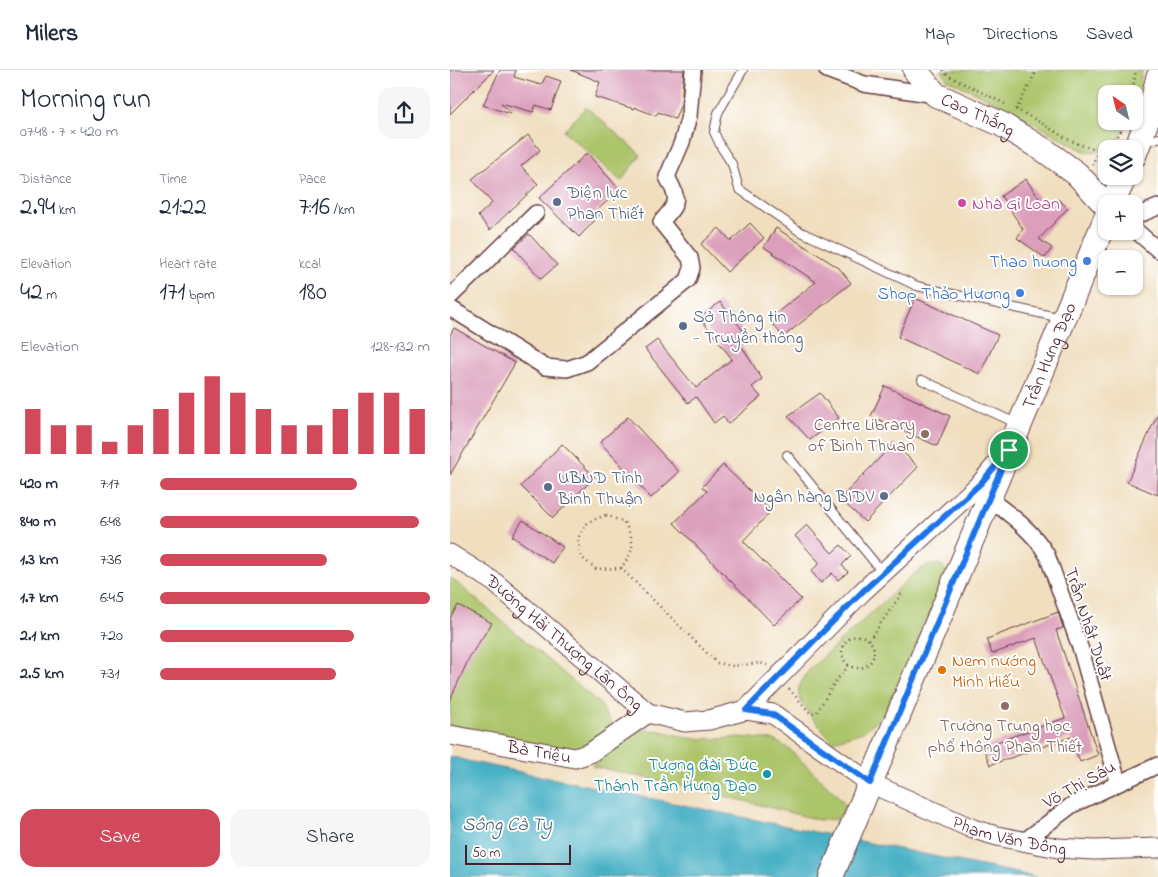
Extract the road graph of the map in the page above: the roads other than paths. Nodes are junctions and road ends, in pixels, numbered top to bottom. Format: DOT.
graph roads {
  1 [pos="694,70"];
  2 [pos="743,70"];
  3 [pos="827,70"];
  4 [pos="915,70"];
  5 [pos="1158,78"];
  6 [pos="936,95"];
  7 [pos="1144,146"];
  8 [pos="1098,196"];
  9 [pos="1158,207"];
  10 [pos="536,213"];
  11 [pos="1143,213"];
  12 [pos="1098,237"];
  13 [pos="1143,237"];
  14 [pos="1158,250"];
  15 [pos="450,297"];
  16 [pos="450,308"];
  17 [pos="1064,319"];
  18 [pos="922,380"];
  19 [pos="1020,424"];
  20 [pos="1009,450"];
  21 [pos="787,455"];
  22 [pos="989,499"];
  23 [pos="450,554"];
  24 [pos="883,573"];
  25 [pos="746,710"];
  26 [pos="648,713"];
  27 [pos="450,735"];
  28 [pos="1158,765"];
  29 [pos="1118,782"];
  30 [pos="870,783"];
  31 [pos="1023,842"];
  32 [pos="1158,848"];
  33 [pos="831,877"];
  1 -- 16 [label="street"];
  2 -- 17 [label="lane"];
  3 -- 6 [label="street, Cao Thắng"];
  4 -- 6 [label="main road"];
  5 -- 7 [label="main road"];
  6 -- 8 [label="main road, Cao Thắng"];
  9 -- 11 [label="street"];
  10 -- 15 [label="street"];
  12 -- 17 [label="main road, Trần Hưng Đạo"];
  13 -- 14 [label="street"];
  17 -- 19 [label="main road, Trần Hưng Đạo"];
  18 -- 19 [label="lane"];
  19 -- 20 [label="main road, Trần Hưng Đạo"];
  20 -- 22 [label="main road, Trần Hưng Đạo"];
  20 -- 24 [label="street"];
  21 -- 24 [label="lane"];
  22 -- 29 [label="street, Trần Nhật Duật"];
  22 -- 30 [label="main road, Trần Hưng Đạo"];
  23 -- 26 [label="street, Đường Hải Thượng Lãn Ông"];
  24 -- 25 [label="street"];
  25 -- 26 [label="street, Đường Hải Thượng Lãn Ông"];
  25 -- 30 [label="street, Đường Hải Thượng Lãn Ông"];
  26 -- 27 [label="street, Bà Triệu"];
  28 -- 29 [label="street, Võ Thị Sáu"];
  29 -- 31 [label="street, Võ Thị Sáu"];
  30 -- 31 [label="street, Phạm Văn Đồng"];
  30 -- 33 [label="main road, Trần Hưng Đạo"];
  31 -- 32 [label="street, Phạm Văn Đồng"];
}
